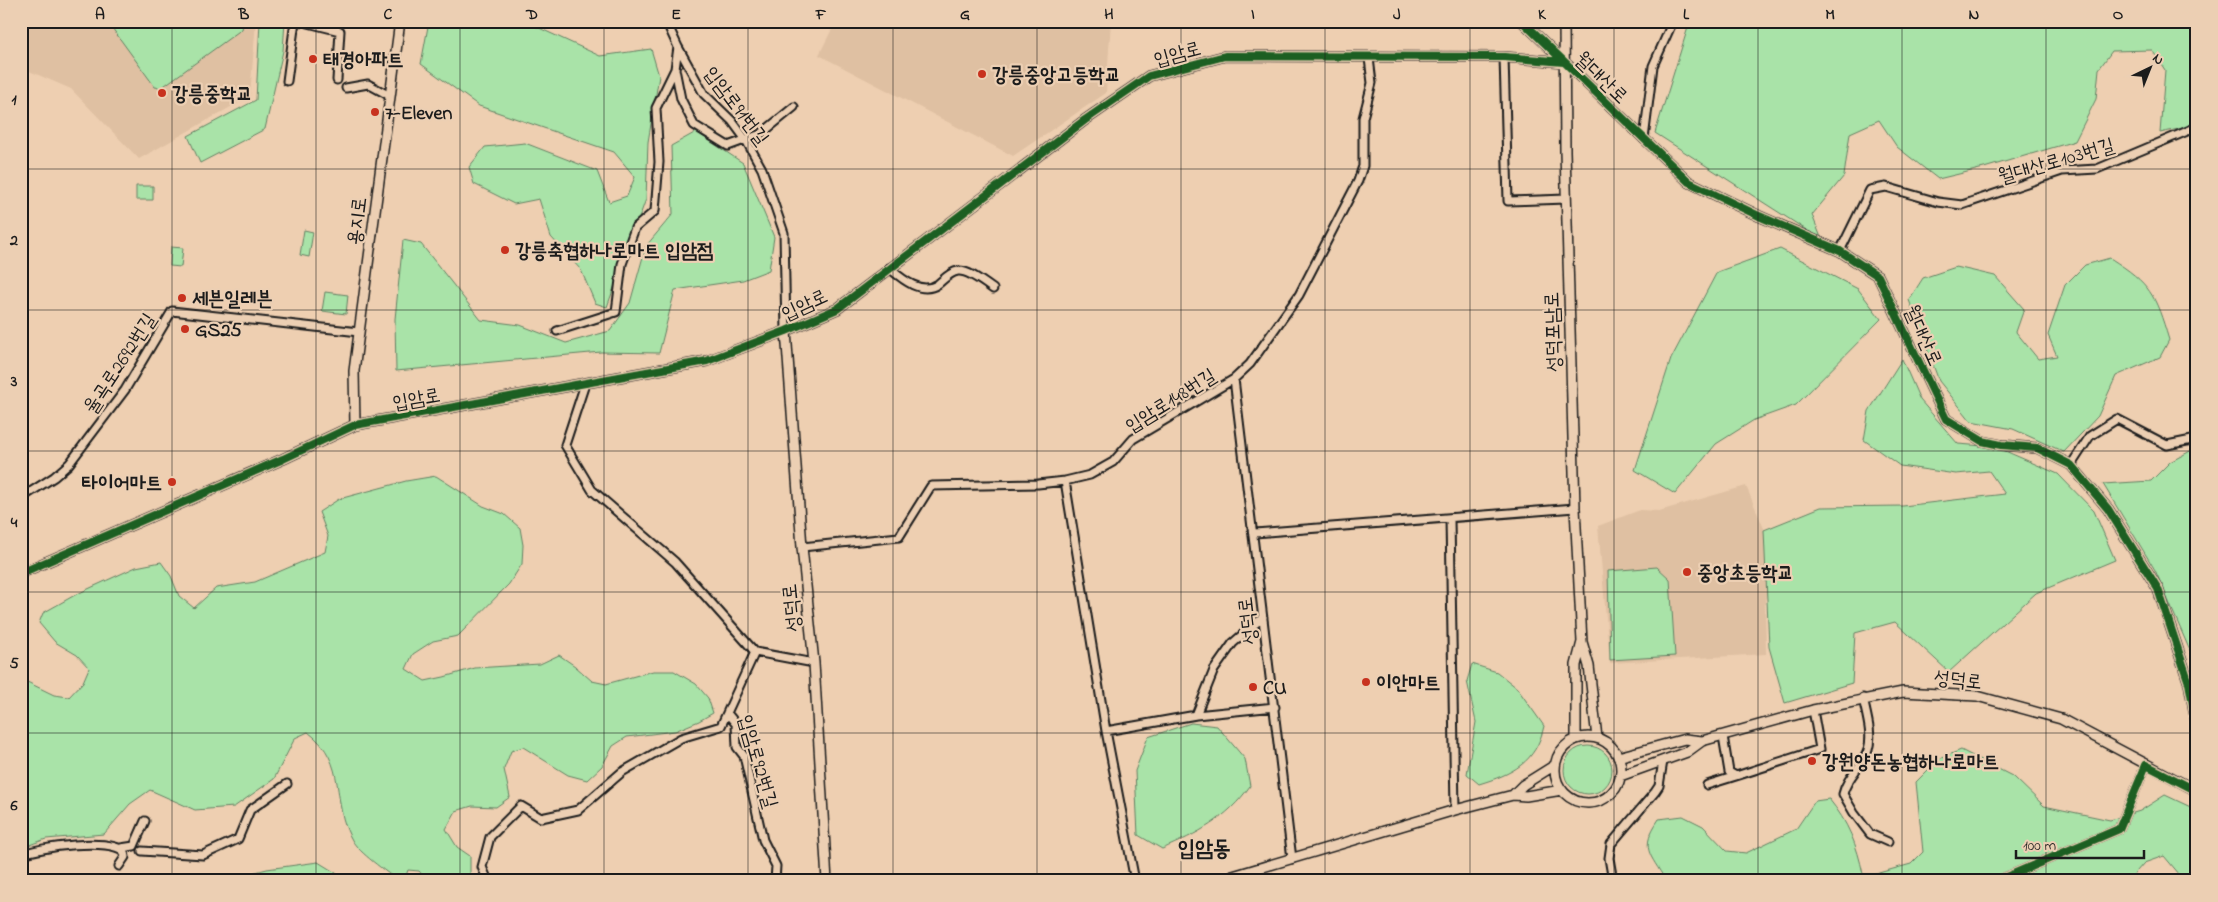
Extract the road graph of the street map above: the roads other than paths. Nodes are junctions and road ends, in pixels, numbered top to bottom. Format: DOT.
graph roads {
  1 [pos="295,21"];
  2 [pos="300,21"];
  3 [pos="400,21"];
  4 [pos="666,21"];
  5 [pos="1522,21"];
  6 [pos="1564,21"];
  7 [pos="1673,21"];
  8 [pos="678,47"];
  9 [pos="1504,57"];
  10 [pos="1369,58"];
  11 [pos="1564,62"];
  12 [pos="675,70"];
  13 [pos="337,80"];
  14 [pos="287,81"];
  15 [pos="346,88"];
  16 [pos="390,96"];
  17 [pos="794,107"];
  18 [pos="2197,128"];
  19 [pos="1644,139"];
  20 [pos="746,140"];
  21 [pos="1566,200"];
  22 [pos="1840,252"];
  23 [pos="889,268"];
  24 [pos="992,289"];
  25 [pos="557,331"];
  26 [pos="786,331"];
  27 [pos="359,332"];
  28 [pos="1234,379"];
  29 [pos="585,384"];
  30 [pos="355,425"];
  31 [pos="2197,439"];
  32 [pos="2071,465"];
  33 [pos="1065,481"];
  34 [pos="21,498"];
  35 [pos="1575,508"];
  36 [pos="1450,519"];
  37 [pos="1255,533"];
  38 [pos="802,548"];
  39 [pos="21,573"];
  40 [pos="1263,616"];
  41 [pos="1582,642"];
  42 [pos="755,652"];
  43 [pos="814,662"];
  44 [pos="2193,683"];
  45 [pos="1863,698"];
  46 [pos="1275,708"];
  47 [pos="1813,710"];
  48 [pos="727,713"];
  49 [pos="1196,715"];
  50 [pos="2197,726"];
  51 [pos="1106,731"];
  52 [pos="1723,736"];
  53 [pos="1597,738"];
  54 [pos="1576,739"];
  55 [pos="1702,741"];
  56 [pos="1618,757"];
  57 [pos="1663,761"];
  58 [pos="1555,765"];
  59 [pos="2146,765"];
  60 [pos="1620,776"];
  61 [pos="1736,776"];
  62 [pos="287,784"];
  63 [pos="1707,785"];
  64 [pos="1562,790"];
  65 [pos="2197,791"];
  66 [pos="1513,795"];
  67 [pos="1455,810"];
  68 [pos="145,821"];
  69 [pos="1888,842"];
  70 [pos="134,846"];
  71 [pos="121,848"];
  72 [pos="21,855"];
  73 [pos="1292,859"];
  74 [pos="119,866"];
  75 [pos="488,881"];
  76 [pos="775,881"];
  77 [pos="827,881"];
  78 [pos="1135,881"];
  79 [pos="1216,881"];
  80 [pos="1613,881"];
  81 [pos="1997,881"];
  1 -- 14 [label="street"];
  2 -- 13 [label="street"];
  3 -- 16 [label="street, 용지로"];
  4 -- 8 [label="street, 입암로91번길"];
  5 -- 11 [label="street, 월대산로"];
  6 -- 11 [label="street, 성덕포남로"];
  7 -- 19 [label="street"];
  8 -- 12 [label="street"];
  8 -- 20 [label="street, 입암로91번길"];
  9 -- 10 [label="street, 입암로"];
  9 -- 11 [label="street, 입암로"];
  9 -- 21 [label="street"];
  10 -- 23 [label="street, 입암로"];
  10 -- 28 [label="street, 입암로148번길"];
  11 -- 19 [label="street, 월대산로"];
  11 -- 21 [label="street, 성덕포남로"];
  12 -- 20 [label="street"];
  12 -- 25 [label="street"];
  15 -- 16 [label="street"];
  16 -- 27 [label="street, 용지로"];
  17 -- 20 [label="street"];
  18 -- 22 [label="street, 월대산로103번길"];
  19 -- 22 [label="street, 월대산로"];
  20 -- 26 [label="street, 입암로91번길"];
  21 -- 35 [label="street, 성덕포남로"];
  22 -- 32 [label="street, 월대산로"];
  23 -- 24 [label="street"];
  23 -- 26 [label="street, 입암로"];
  26 -- 29 [label="street, 입암로"];
  26 -- 38 [label="street, 성덕로"];
  27 -- 30 [label="street, 용지로"];
  27 -- 34 [label="street, 율곡로2692번길"];
  28 -- 33 [label="street, 입암로148번길"];
  28 -- 37 [label="street, 성덕로"];
  29 -- 30 [label="street, 입암로"];
  29 -- 42 [label="street"];
  30 -- 39 [label="street, 입암로"];
  31 -- 32 [label="street"];
  32 -- 44 [label="street, 월대산로"];
  33 -- 38 [label="street, 입암로148번길"];
  33 -- 51 [label="street"];
  35 -- 36 [label="street"];
  35 -- 41 [label="street, 성덕포남로"];
  36 -- 37 [label="street"];
  36 -- 67 [label="street"];
  37 -- 40 [label="street, 성덕로"];
  38 -- 43 [label="street, 성덕로"];
  40 -- 46 [label="street, 성덕로"];
  40 -- 49 [label="street"];
  41 -- 53 [label="street"];
  41 -- 54 [label="street"];
  42 -- 43 [label="street"];
  42 -- 48 [label="street, 입암로92번길"];
  43 -- 77 [label="street, 성덕로"];
  44 -- 50 [label="street, 월대산로"];
  45 -- 47 [label="street, 성덕로"];
  45 -- 59 [label="street, 성덕로"];
  45 -- 69 [label="street"];
  46 -- 49 [label="street"];
  46 -- 73 [label="street, 성덕로"];
  47 -- 52 [label="street, 성덕로"];
  47 -- 61 [label="street"];
  48 -- 75 [label="street"];
  48 -- 76 [label="street, 입암로92번길"];
  49 -- 51 [label="street"];
  51 -- 78 [label="street"];
  52 -- 55 [label="street, 성덕로"];
  52 -- 61 [label="street"];
  53 -- 54 [label="street"];
  53 -- 56 [label="street"];
  54 -- 58 [label="street"];
  55 -- 56 [label="street"];
  55 -- 57 [label="street"];
  56 -- 60 [label="street"];
  57 -- 60 [label="street"];
  57 -- 80 [label="street"];
  58 -- 64 [label="street"];
  58 -- 66 [label="street"];
  59 -- 65 [label="street, 성덕로"];
  59 -- 81 [label="street"];
  60 -- 64 [label="street"];
  61 -- 63 [label="street"];
  62 -- 70 [label="street"];
  64 -- 66 [label="street"];
  66 -- 67 [label="street"];
  67 -- 73 [label="street"];
  68 -- 70 [label="street"];
  70 -- 71 [label="street"];
  71 -- 72 [label="street"];
  71 -- 74 [label="street"];
  73 -- 79 [label="street"];
}
